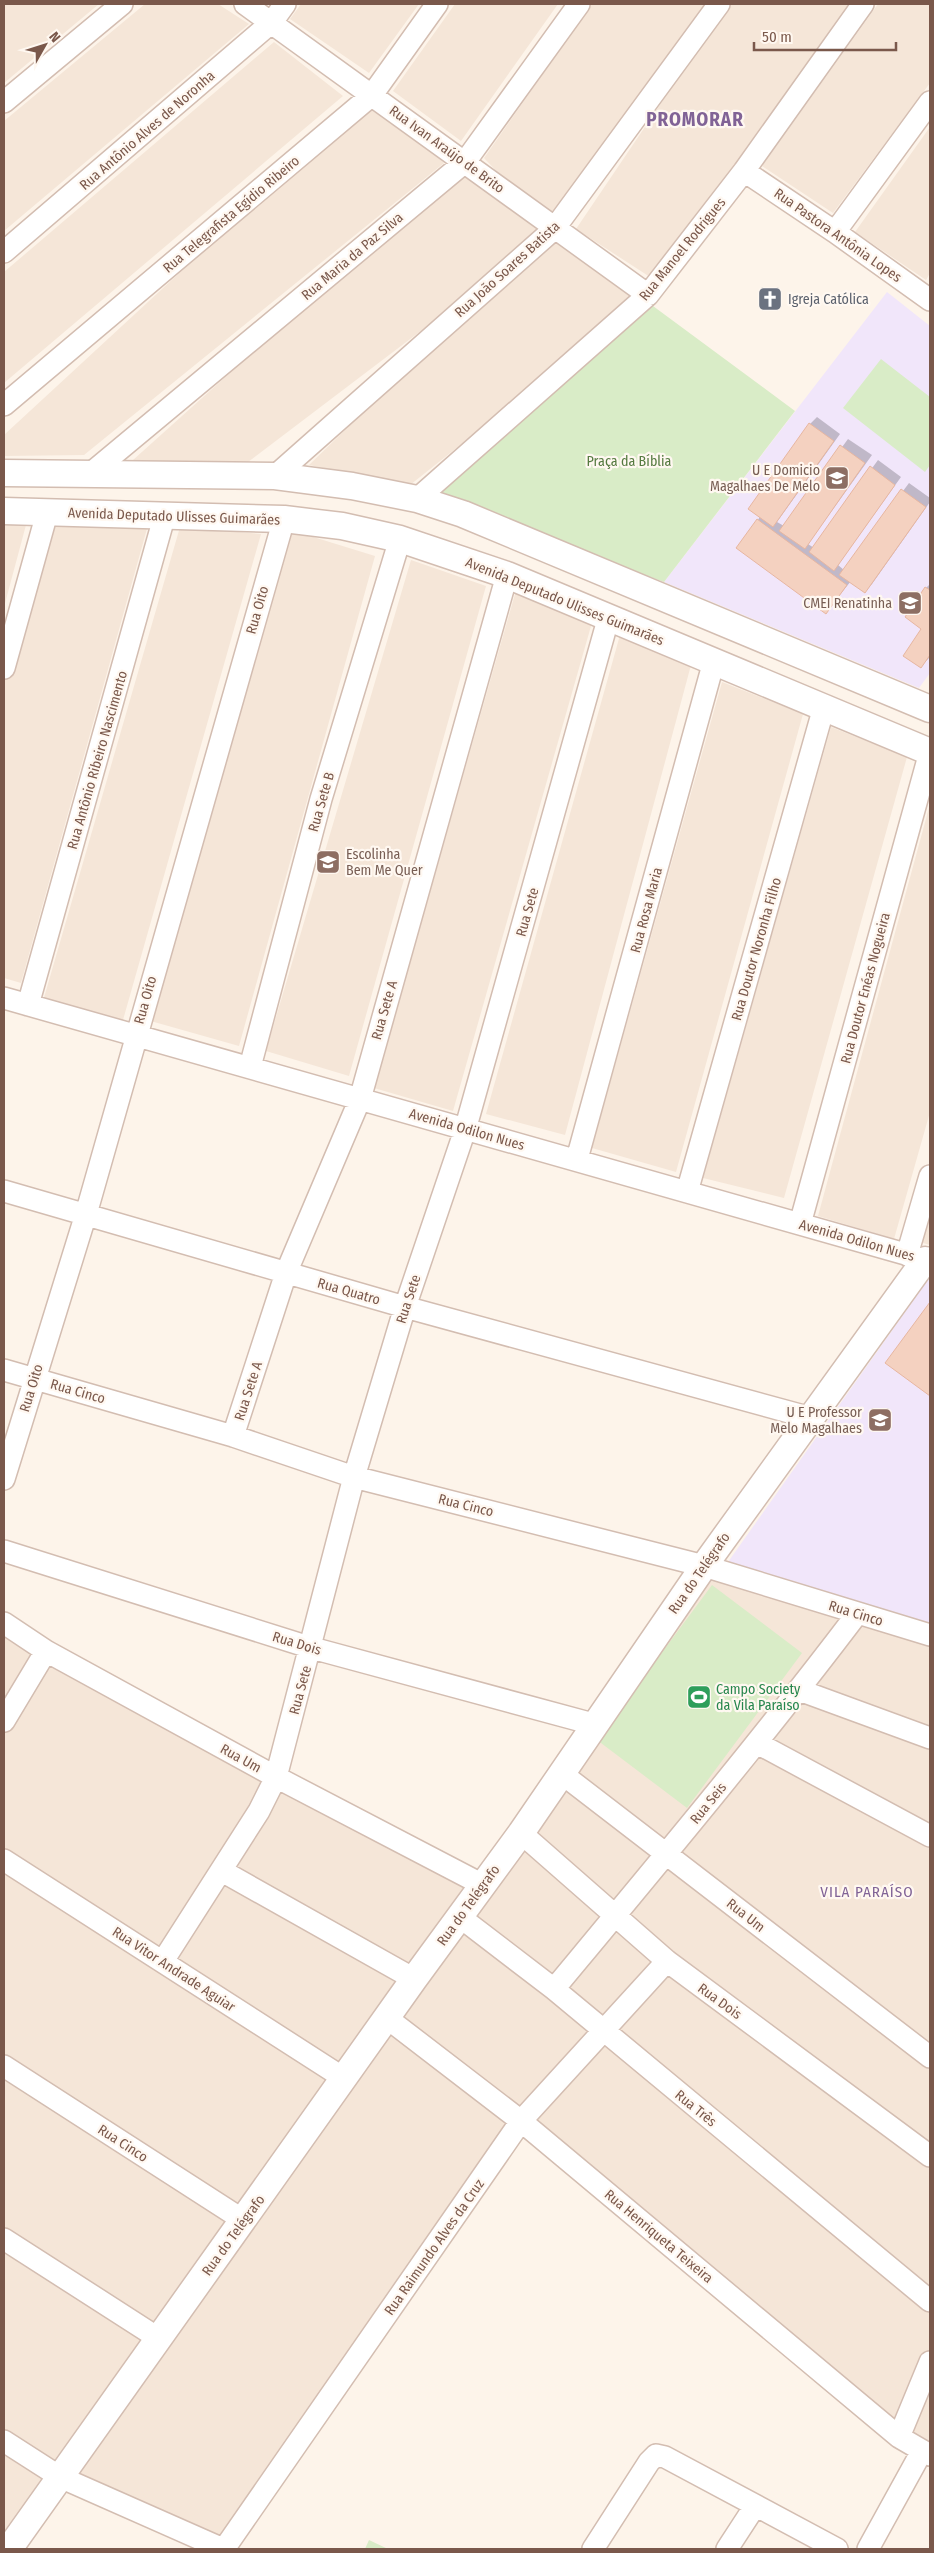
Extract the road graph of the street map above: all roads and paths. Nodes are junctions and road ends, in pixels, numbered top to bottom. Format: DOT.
graph roads {
  1 [pos="122,4"];
  2 [pos="245,4"];
  3 [pos="285,4"];
  4 [pos="437,4"];
  5 [pos="579,4"];
  6 [pos="719,4"];
  7 [pos="863,4"];
  8 [pos="272,22"];
  9 [pos="372,95"];
  10 [pos="4,102"];
  11 [pos="930,102"];
  12 [pos="465,162"];
  13 [pos="744,171"];
  14 [pos="554,229"];
  15 [pos="835,232"];
  16 [pos="4,252"];
  17 [pos="648,296"];
  18 [pos="930,298"];
  19 [pos="4,404"];
  20 [pos="4,473"];
  21 [pos="90,474"];
  22 [pos="275,476"];
  23 [pos="417,499"];
  24 [pos="4,511"];
  25 [pos="47,513"];
  26 [pos="166,514"];
  27 [pos="284,519"];
  28 [pos="400,540"];
  29 [pos="507,575"];
  30 [pos="610,616"];
  31 [pos="714,661"];
  32 [pos="4,668"];
  33 [pos="892,694"];
  34 [pos="824,707"];
  35 [pos="930,709"];
  36 [pos="879,729"];
  37 [pos="930,752"];
  38 [pos="4,998"];
  39 [pos="28,1005"];
  40 [pos="135,1034"];
  41 [pos="250,1067"];
  42 [pos="360,1099"];
  43 [pos="466,1130"];
  44 [pos="577,1159"];
  45 [pos="930,1176"];
  46 [pos="4,1191"];
  47 [pos="687,1192"];
  48 [pos="86,1214"];
  49 [pos="800,1224"];
  50 [pos="921,1259"];
  51 [pos="286,1273"];
  52 [pos="405,1307"];
  53 [pos="4,1370"];
  54 [pos="33,1379"];
  55 [pos="811,1418"];
  56 [pos="233,1436"];
  57 [pos="354,1477"];
  58 [pos="4,1479"];
  59 [pos="4,1551"];
  60 [pos="704,1566"];
  61 [pos="857,1614"];
  62 [pos="4,1623"];
  63 [pos="930,1635"];
  64 [pos="312,1648"];
  65 [pos="46,1651"];
  66 [pos="799,1690"];
  67 [pos="4,1721"];
  68 [pos="594,1724"];
  69 [pos="930,1738"];
  70 [pos="756,1743"];
  71 [pos="561,1773"];
  72 [pos="276,1777"];
  73 [pos="521,1833"];
  74 [pos="930,1836"];
  75 [pos="667,1854"];
  76 [pos="4,1860"];
  77 [pos="222,1872"];
  78 [pos="483,1885"];
  79 [pos="614,1916"];
  80 [pos="460,1917"];
  81 [pos="163,1961"];
  82 [pos="666,1961"];
  83 [pos="414,1979"];
  84 [pos="554,1989"];
  85 [pos="388,2018"];
  86 [pos="604,2032"];
  87 [pos="930,2057"];
  88 [pos="4,2066"];
  89 [pos="344,2079"];
  90 [pos="521,2121"];
  91 [pos="930,2156"];
  92 [pos="243,2220"];
  93 [pos="4,2239"];
  94 [pos="930,2301"];
  95 [pos="158,2338"];
  96 [pos="930,2362"];
  97 [pos="899,2437"];
  98 [pos="4,2442"];
  99 [pos="926,2453"];
  100 [pos="60,2477"];
  101 [pos="754,2506"];
  102 [pos="9,2549"];
  103 [pos="223,2549"];
  104 [pos="593,2549"];
  105 [pos="726,2549"];
  106 [pos="837,2549"];
  107 [pos="868,2549"];
  1 -- 10 [label="street"];
  2 -- 8 [label="street, Rua Ivan Araújo de Brito"];
  3 -- 8 [label="street, Rua Antônio Alves de Noronha"];
  4 -- 9 [label="street, Rua Telegrafista Egídio Ribeiro"];
  5 -- 12 [label="street, Rua Maria da Paz Silva"];
  6 -- 14 [label="street, Rua João Soares Batista"];
  7 -- 13 [label="street, Rua Manoel Rodrigues"];
  8 -- 9 [label="street, Rua Ivan Araújo de Brito"];
  8 -- 16 [label="street, Rua Antônio Alves de Noronha"];
  9 -- 12 [label="street, Rua Ivan Araújo de Brito"];
  9 -- 19 [label="street, Rua Telegrafista Egídio Ribeiro"];
  11 -- 15 [label="street"];
  12 -- 14 [label="street, Rua Ivan Araújo de Brito"];
  12 -- 21 [label="street, Rua Maria da Paz Silva"];
  13 -- 15 [label="street, Rua Pastora Antônia Lopes"];
  13 -- 17 [label="street, Rua Manoel Rodrigues"];
  14 -- 17 [label="street, Rua Ivan Araújo de Brito"];
  14 -- 22 [label="street, Rua João Soares Batista"];
  15 -- 18 [label="street, Rua Pastora Antônia Lopes"];
  17 -- 23 [label="street, Rua Manoel Rodrigues"];
  20 -- 21 [label="street"];
  21 -- 22 [label="street"];
  22 -- 23 [label="street"];
  23 -- 33 [label="street"];
  24 -- 25 [label="street, Avenida Deputado Ulisses Guimarães"];
  25 -- 26 [label="street, Avenida Deputado Ulisses Guimarães"];
  25 -- 32 [label="street"];
  26 -- 27 [label="street, Avenida Deputado Ulisses Guimarães"];
  26 -- 39 [label="street, Rua Antônio Ribeiro Nascimento"];
  27 -- 28 [label="street, Avenida Deputado Ulisses Guimarães"];
  27 -- 40 [label="street, Rua Oito"];
  28 -- 29 [label="street, Avenida Deputado Ulisses Guimarães"];
  28 -- 41 [label="street, Rua Sete B"];
  29 -- 30 [label="street, Avenida Deputado Ulisses Guimarães"];
  29 -- 42 [label="street, Rua Sete A"];
  30 -- 31 [label="street, Avenida Deputado Ulisses Guimarães"];
  30 -- 43 [label="street, Rua Sete"];
  31 -- 34 [label="street, Avenida Deputado Ulisses Guimarães"];
  31 -- 44 [label="street, Rua Rosa Maria"];
  33 -- 35 [label="street"];
  33 -- 36 [label="street"];
  34 -- 36 [label="street, Avenida Deputado Ulisses Guimarães"];
  34 -- 47 [label="street, Rua Doutor Noronha Filho"];
  36 -- 37 [label="street, Avenida Deputado Ulisses Guimarães"];
  37 -- 49 [label="street, Rua Doutor Enéas Nogueira"];
  38 -- 39 [label="street, Avenida Odilon Nues"];
  39 -- 40 [label="street, Avenida Odilon Nues"];
  40 -- 41 [label="street, Avenida Odilon Nues"];
  40 -- 48 [label="street, Rua Oito"];
  41 -- 42 [label="street, Avenida Odilon Nues"];
  42 -- 43 [label="street, Avenida Odilon Nues"];
  42 -- 51 [label="street, Rua Sete A"];
  43 -- 44 [label="street, Avenida Odilon Nues"];
  43 -- 52 [label="street, Rua Sete"];
  44 -- 47 [label="street, Avenida Odilon Nues"];
  45 -- 50 [label="street"];
  46 -- 48 [label="street, Rua Quatro"];
  47 -- 49 [label="street, Avenida Odilon Nues"];
  48 -- 51 [label="street, Rua Quatro"];
  48 -- 54 [label="street, Rua Oito"];
  49 -- 50 [label="street, Avenida Odilon Nues"];
  50 -- 55 [label="street, Rua do Telégrafo"];
  51 -- 52 [label="street, Rua Quatro"];
  51 -- 56 [label="street, Rua Sete A"];
  52 -- 55 [label="street, Rua Quatro"];
  52 -- 57 [label="street, Rua Sete"];
  53 -- 54 [label="street, Rua Cinco"];
  54 -- 56 [label="street, Rua Cinco"];
  54 -- 58 [label="street, Rua Oito"];
  55 -- 60 [label="street, Rua do Telégrafo"];
  56 -- 57 [label="street, Rua Cinco"];
  57 -- 60 [label="street, Rua Cinco"];
  57 -- 64 [label="street, Rua Sete"];
  59 -- 64 [label="street, Rua Dois"];
  60 -- 61 [label="street, Rua Cinco"];
  60 -- 68 [label="street, Rua do Telégrafo"];
  61 -- 63 [label="street, Rua Cinco"];
  61 -- 66 [label="street, Rua Seis"];
  62 -- 65 [label="street, Rua Um"];
  64 -- 68 [label="street, Rua Dois"];
  64 -- 72 [label="street, Rua Sete"];
  65 -- 67 [label="street"];
  65 -- 72 [label="street, Rua Um"];
  66 -- 69 [label="street"];
  66 -- 70 [label="street, Rua Seis"];
  68 -- 71 [label="street, Rua do Telégrafo"];
  70 -- 74 [label="street"];
  70 -- 75 [label="street, Rua Seis"];
  71 -- 73 [label="street, Rua do Telégrafo"];
  71 -- 75 [label="street, Rua Um"];
  72 -- 77 [label="street, Rua Sete"];
  72 -- 78 [label="street, Rua Um"];
  73 -- 78 [label="street, Rua do Telégrafo"];
  73 -- 79 [label="street, Rua Dois"];
  75 -- 79 [label="street, Rua Seis"];
  75 -- 87 [label="street, Rua Um"];
  76 -- 81 [label="street, Rua Vitor Andrade Aguiar"];
  77 -- 81 [label="street, Rua Sete"];
  77 -- 83 [label="street"];
  78 -- 80 [label="street, Rua do Telégrafo"];
  79 -- 82 [label="street, Rua Dois"];
  79 -- 84 [label="street, Rua Seis"];
  80 -- 83 [label="street, Rua do Telégrafo"];
  80 -- 84 [label="street, Rua Três"];
  81 -- 89 [label="street, Rua Vitor Andrade Aguiar"];
  82 -- 86 [label="street, Rua Raimundo Alves da Cruz"];
  82 -- 91 [label="street, Rua Dois"];
  83 -- 85 [label="street, Rua do Telégrafo"];
  84 -- 86 [label="street, Rua Três"];
  85 -- 89 [label="street, Rua do Telégrafo"];
  85 -- 90 [label="street, Rua Henriqueta Teixeira"];
  86 -- 90 [label="street, Rua Raimundo Alves da Cruz"];
  86 -- 94 [label="street, Rua Três"];
  88 -- 92 [label="street, Rua Cinco"];
  89 -- 92 [label="street, Rua do Telégrafo"];
  90 -- 97 [label="street, Rua Henriqueta Teixeira"];
  90 -- 103 [label="street, Rua Raimundo Alves da Cruz"];
  92 -- 95 [label="street, Rua do Telégrafo"];
  93 -- 95 [label="street"];
  95 -- 100 [label="street, Rua do Telégrafo"];
  96 -- 97 [label="street"];
  97 -- 99 [label="street, Rua Henriqueta Teixeira"];
  98 -- 100 [label="street"];
  99 -- 107 [label="street"];
  100 -- 102 [label="street, Rua do Telégrafo"];
  100 -- 103 [label="street"];
  101 -- 104 [label="street"];
  101 -- 105 [label="street"];
  101 -- 106 [label="street"];
}
